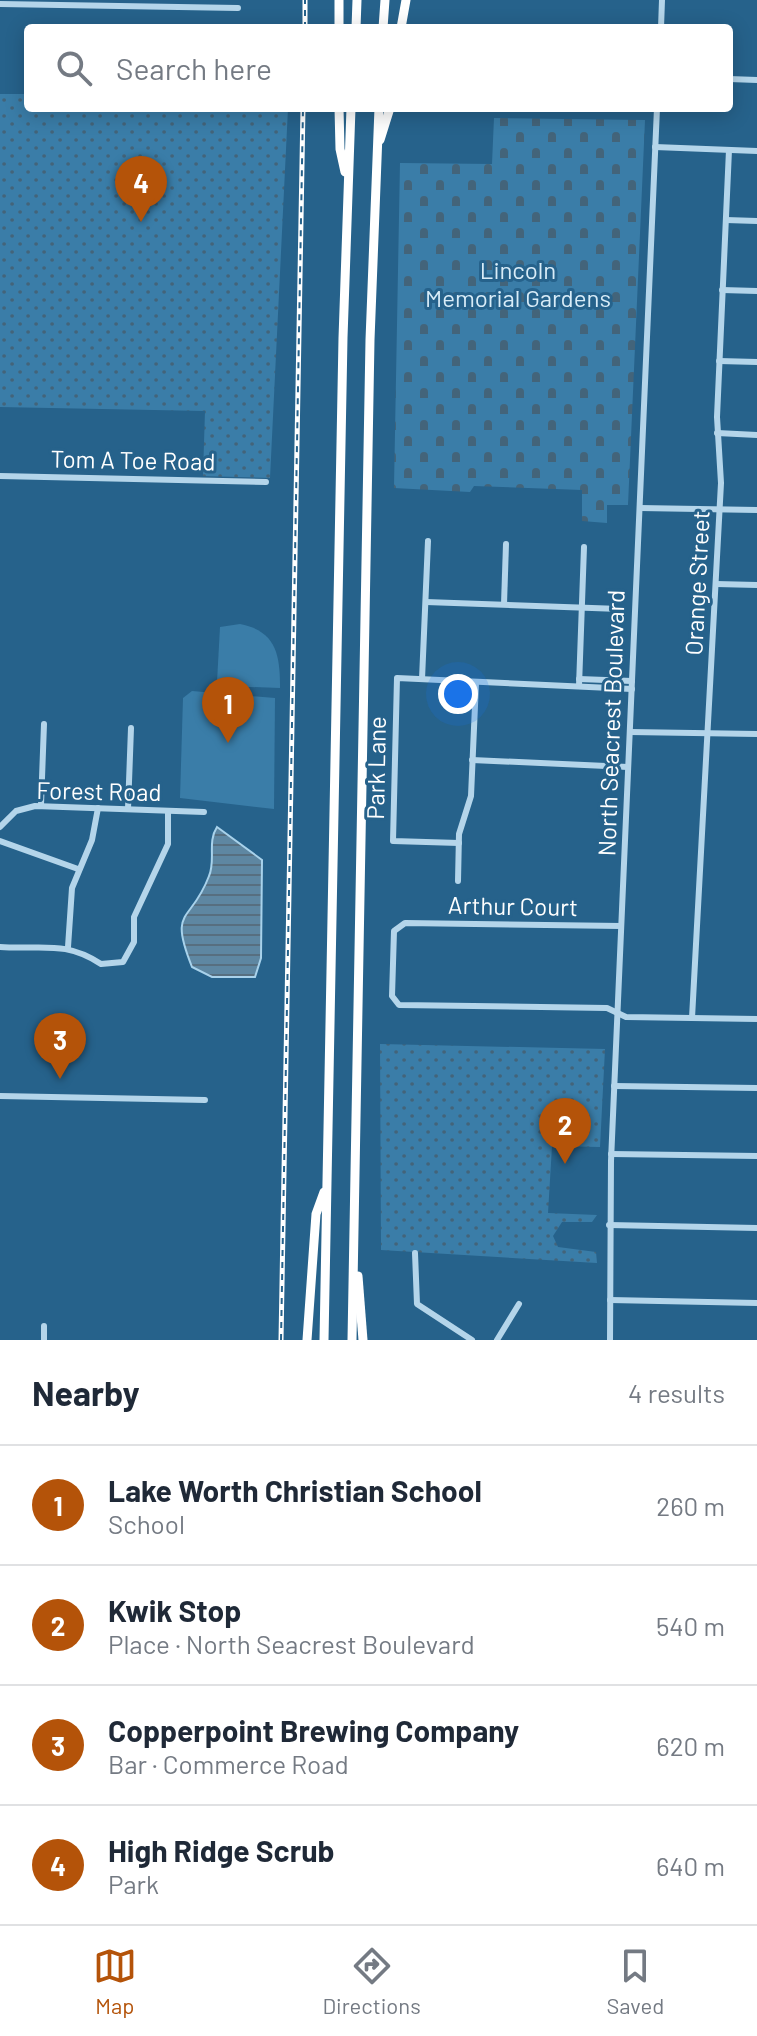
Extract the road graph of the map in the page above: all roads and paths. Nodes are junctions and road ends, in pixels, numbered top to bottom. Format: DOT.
graph roads {
  1 [pos="339,0"];
  2 [pos="357,0"];
  3 [pos="385,0"];
  4 [pos="406,0"];
  5 [pos="662,0"];
  6 [pos="0,4"];
  7 [pos="238,8"];
  8 [pos="339,24"];
  9 [pos="356,24"];
  10 [pos="383,24"];
  11 [pos="402,24"];
  12 [pos="661,24"];
  13 [pos="733,79"];
  14 [pos="757,80"];
  15 [pos="339,112"];
  16 [pos="351,112"];
  17 [pos="379,112"];
  18 [pos="389,112"];
  19 [pos="657,112"];
  20 [pos="377,147"];
  21 [pos="655,147"];
  22 [pos="729,150"];
  23 [pos="757,151"];
  24 [pos="347,181"];
  25 [pos="726,220"];
  26 [pos="757,221"];
  27 [pos="722,290"];
  28 [pos="757,291"];
  29 [pos="719,361"];
  30 [pos="757,362"];
  31 [pos="717,433"];
  32 [pos="757,435"];
  33 [pos="0,476"];
  34 [pos="266,482"];
  35 [pos="640,508"];
  36 [pos="720,510"];
  37 [pos="757,510"];
  38 [pos="428,541"];
  39 [pos="506,544"];
  40 [pos="584,547"];
  41 [pos="716,584"];
  42 [pos="757,585"];
  43 [pos="426,602"];
  44 [pos="504,604"];
  45 [pos="582,607"];
  46 [pos="620,609"];
  47 [pos="422,679"];
  48 [pos="579,682"];
  49 [pos="476,683"];
  50 [pos="632,685"];
  51 [pos="44,724"];
  52 [pos="131,728"];
  53 [pos="630,732"];
  54 [pos="708,733"];
  55 [pos="757,734"];
  56 [pos="472,760"];
  57 [pos="628,767"];
  58 [pos="41,805"];
  59 [pos="98,808"];
  60 [pos="128,809"];
  61 [pos="168,811"];
  62 [pos="204,812"];
  63 [pos="0,827"];
  64 [pos="0,841"];
  65 [pos="459,843"];
  66 [pos="78,869"];
  67 [pos="458,881"];
  68 [pos="621,926"];
  69 [pos="0,947"];
  70 [pos="68,947"];
  71 [pos="618,1013"];
  72 [pos="692,1018"];
  73 [pos="757,1019"];
  74 [pos="614,1086"];
  75 [pos="757,1088"];
  76 [pos="0,1096"];
  77 [pos="205,1100"];
  78 [pos="611,1154"];
  79 [pos="757,1156"];
  80 [pos="326,1186"];
  81 [pos="609,1225"];
  82 [pos="757,1228"];
  83 [pos="354,1248"];
  84 [pos="415,1253"];
  85 [pos="610,1300"];
  86 [pos="757,1303"];
  87 [pos="519,1304"];
  88 [pos="44,1326"];
  89 [pos="44,1340"];
  90 [pos="307,1340"];
  91 [pos="324,1340"];
  92 [pos="352,1340"];
  93 [pos="363,1340"];
  94 [pos="472,1340"];
  95 [pos="497,1340"];
  96 [pos="610,1340"];
  1 -- 8 [label="highway"];
  2 -- 9 [label="highway"];
  3 -- 10 [label="highway"];
  4 -- 11 [label="highway"];
  5 -- 12 [label="street"];
  6 -- 7 [label="street"];
  13 -- 14 [label="street"];
  15 -- 24 [label="highway"];
  16 -- 24 [label="highway"];
  17 -- 20 [label="highway"];
  18 -- 20 [label="highway"];
  19 -- 21 [label="street, North Seacrest Boulevard"];
  20 -- 83 [label="highway"];
  21 -- 22 [label="street"];
  21 -- 35 [label="street, North Seacrest Boulevard"];
  22 -- 23 [label="street"];
  22 -- 25 [label="street, Orange Street"];
  24 -- 80 [label="highway"];
  25 -- 26 [label="street"];
  25 -- 27 [label="street, Orange Street"];
  27 -- 28 [label="street"];
  27 -- 29 [label="street, Orange Street"];
  29 -- 30 [label="street"];
  29 -- 31 [label="street, Orange Street"];
  31 -- 32 [label="street"];
  31 -- 36 [label="street, Orange Street"];
  33 -- 34 [label="street, Tom A Toe Road"];
  35 -- 36 [label="street"];
  35 -- 50 [label="street, North Seacrest Boulevard"];
  36 -- 37 [label="street"];
  36 -- 41 [label="street, Orange Street"];
  38 -- 43 [label="street"];
  39 -- 44 [label="street"];
  40 -- 45 [label="street"];
  41 -- 42 [label="street"];
  41 -- 54 [label="street, Orange Street"];
  43 -- 44 [label="street"];
  43 -- 47 [label="street"];
  44 -- 45 [label="street"];
  45 -- 46 [label="street"];
  45 -- 48 [label="street"];
  47 -- 49 [label="street"];
  47 -- 65 [label="street, Park Lane"];
  48 -- 49 [label="street"];
  48 -- 50 [label="street"];
  49 -- 56 [label="street"];
  50 -- 53 [label="street, North Seacrest Boulevard"];
  51 -- 58 [label="street"];
  52 -- 60 [label="street"];
  53 -- 54 [label="street"];
  53 -- 57 [label="street, North Seacrest Boulevard"];
  54 -- 55 [label="street"];
  54 -- 72 [label="street, Orange Street"];
  56 -- 57 [label="street"];
  56 -- 65 [label="street"];
  57 -- 68 [label="street, North Seacrest Boulevard"];
  58 -- 59 [label="street, Forest Road"];
  58 -- 63 [label="street, Forest Road"];
  59 -- 60 [label="street, Forest Road"];
  59 -- 66 [label="street"];
  60 -- 61 [label="street, Forest Road"];
  61 -- 62 [label="street, Forest Road"];
  61 -- 70 [label="street"];
  64 -- 66 [label="street"];
  65 -- 67 [label="street"];
  66 -- 70 [label="street"];
  68 -- 71 [label="street, North Seacrest Boulevard"];
  68 -- 71 [label="street, Arthur Court"];
  69 -- 70 [label="street"];
  71 -- 72 [label="street"];
  71 -- 74 [label="street, North Seacrest Boulevard"];
  72 -- 73 [label="street"];
  74 -- 75 [label="street"];
  74 -- 78 [label="street, North Seacrest Boulevard"];
  76 -- 77 [label="street"];
  78 -- 79 [label="street"];
  78 -- 81 [label="street, North Seacrest Boulevard"];
  80 -- 90 [label="highway"];
  80 -- 91 [label="highway"];
  81 -- 82 [label="street"];
  81 -- 85 [label="street, North Seacrest Boulevard"];
  83 -- 92 [label="highway"];
  83 -- 93 [label="highway"];
  84 -- 94 [label="street"];
  85 -- 86 [label="street"];
  85 -- 96 [label="street, North Seacrest Boulevard"];
  87 -- 95 [label="street"];
  88 -- 89 [label="street"];
}
